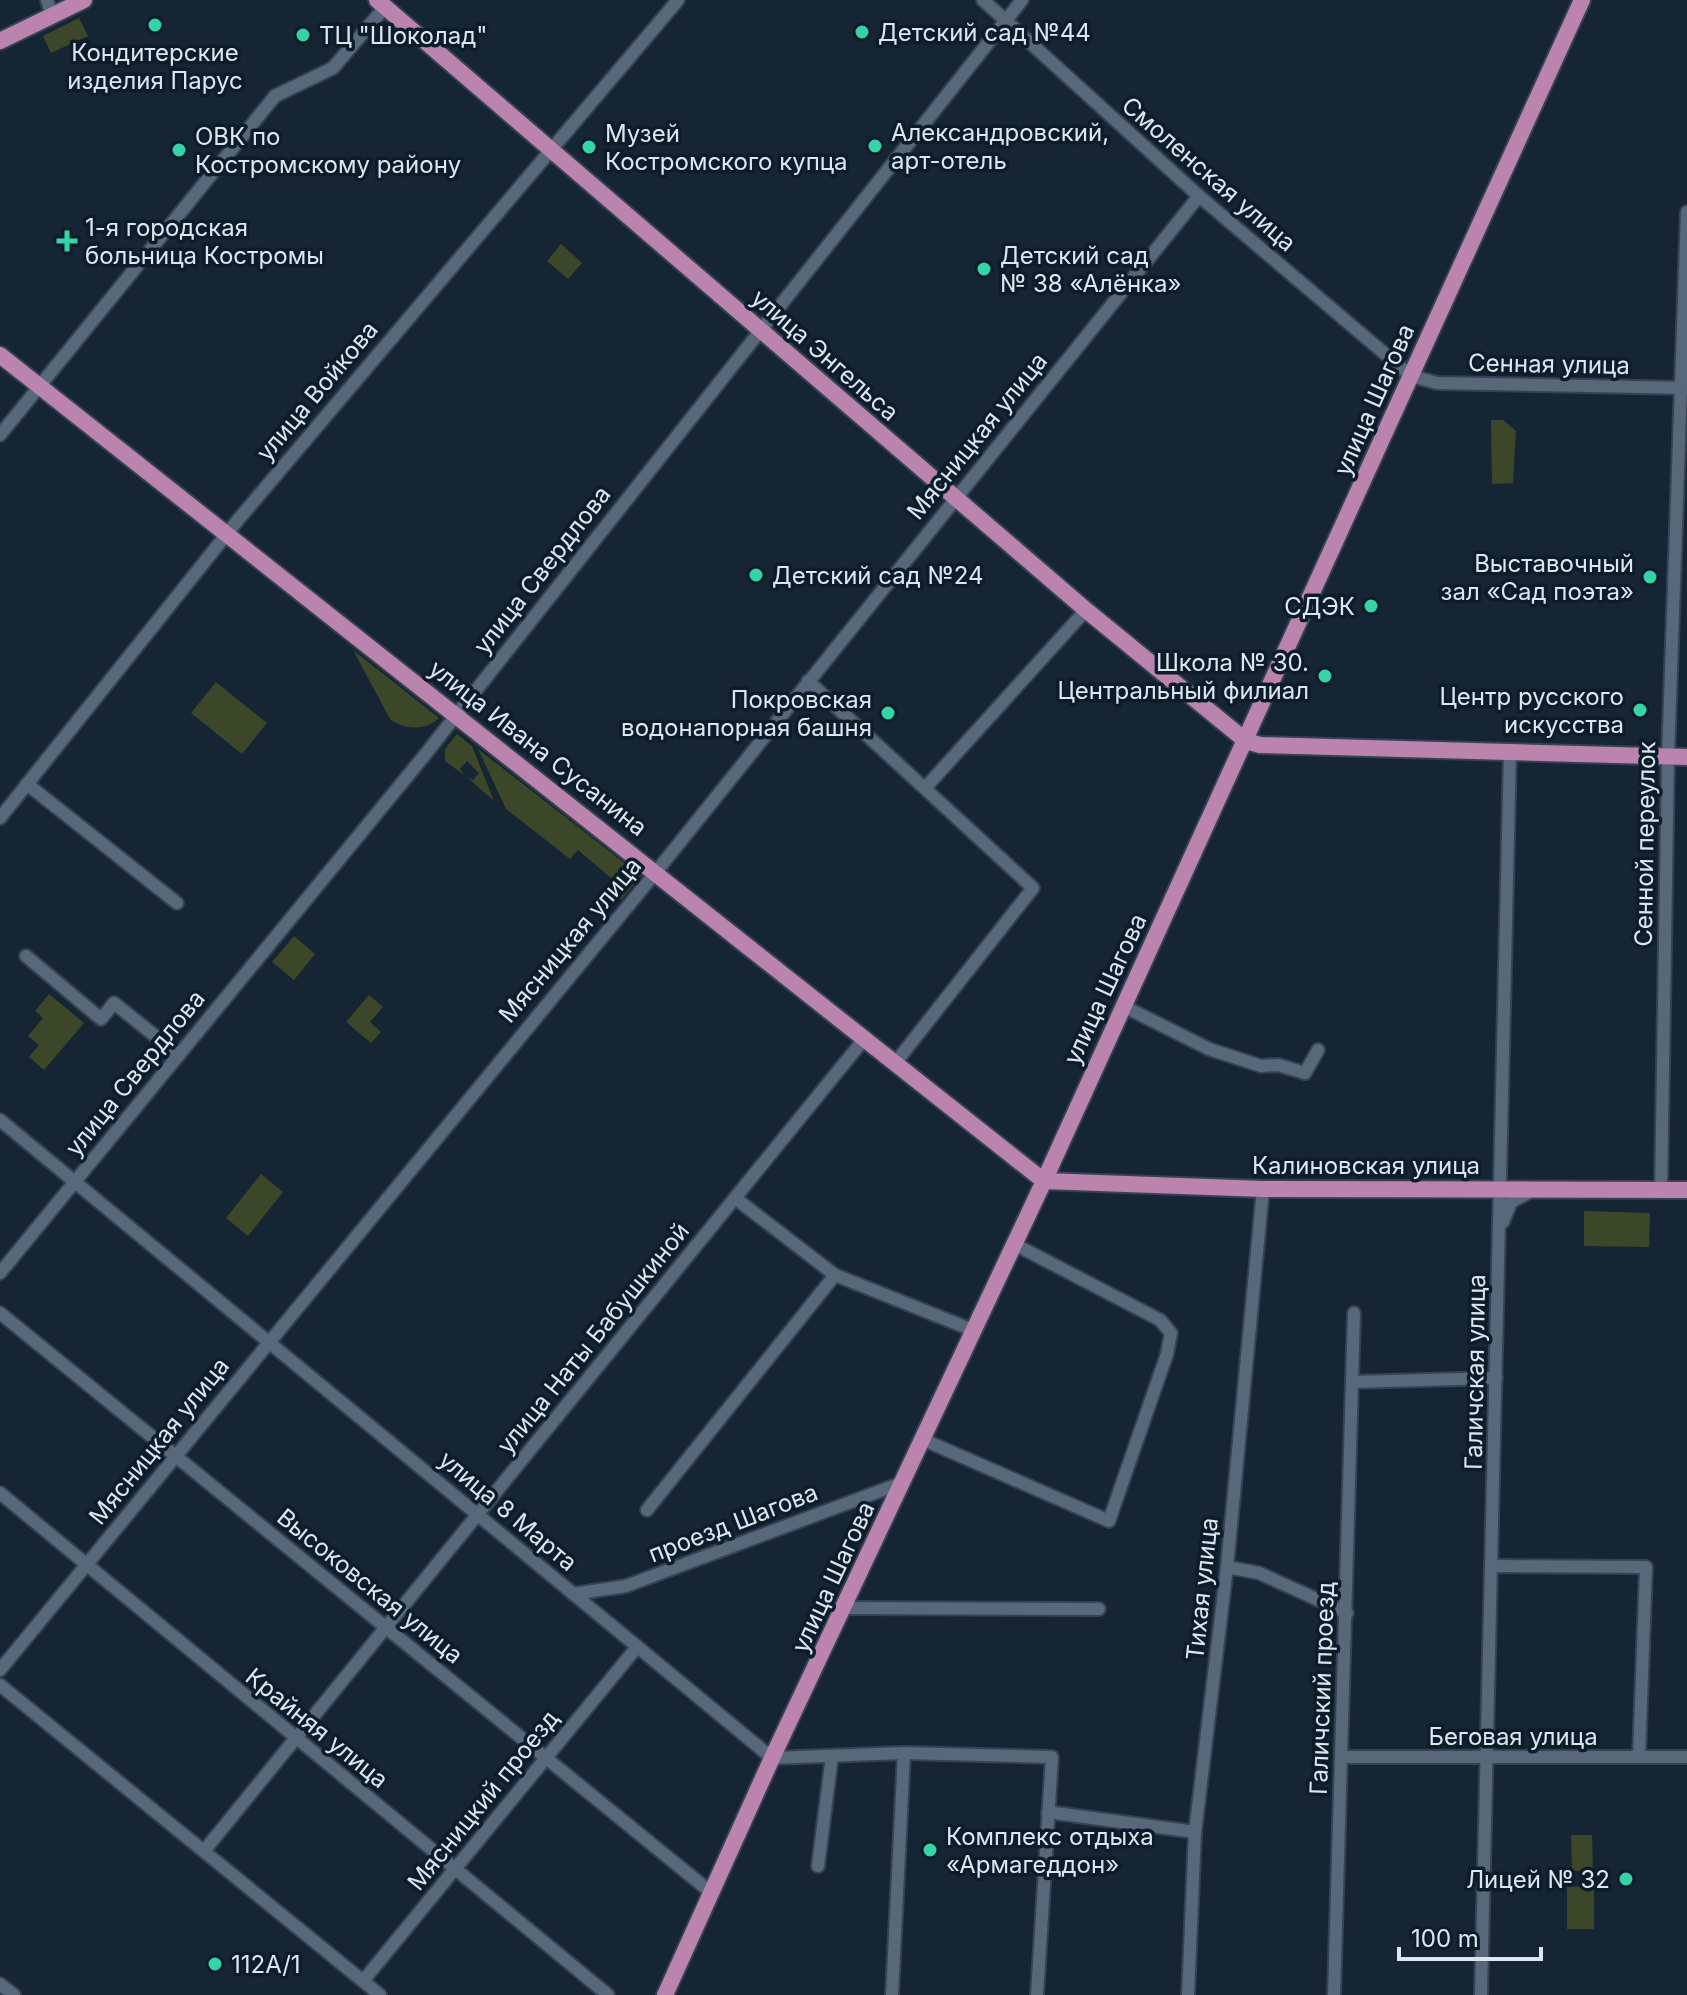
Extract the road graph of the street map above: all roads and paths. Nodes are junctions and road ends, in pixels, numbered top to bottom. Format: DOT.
graph roads {
  1 [pos="84,0"];
  2 [pos="678,0"];
  3 [pos="983,0"];
  4 [pos="1022,0"];
  5 [pos="1582,0"];
  6 [pos="381,4"];
  7 [pos="49,8"];
  8 [pos="1005,21"];
  9 [pos="0,41"];
  10 [pos="553,150"];
  11 [pos="1199,196"];
  12 [pos="1687,212"];
  13 [pos="760,331"];
  14 [pos="0,355"];
  15 [pos="1411,376"];
  16 [pos="39,386"];
  17 [pos="1684,388"];
  18 [pos="0,435"];
  19 [pos="955,497"];
  20 [pos="228,533"];
  21 [pos="1086,610"];
  22 [pos="808,681"];
  23 [pos="456,714"];
  24 [pos="1246,741"];
  25 [pos="1510,750"];
  26 [pos="1668,757"];
  27 [pos="1687,757"];
  28 [pos="27,784"];
  29 [pos="926,787"];
  30 [pos="0,818"];
  31 [pos="656,872"];
  32 [pos="177,903"];
  33 [pos="26,956"];
  34 [pos="1123,1006"];
  35 [pos="865,1038"];
  36 [pos="1318,1050"];
  37 [pos="179,1055"];
  38 [pos="896,1062"];
  39 [pos="0,1120"];
  40 [pos="1044,1181"];
  41 [pos="75,1182"];
  42 [pos="1543,1188"];
  43 [pos="1263,1189"];
  44 [pos="1500,1189"];
  45 [pos="1661,1190"];
  46 [pos="1687,1190"];
  47 [pos="735,1198"];
  48 [pos="1500,1237"];
  49 [pos="1014,1244"];
  50 [pos="0,1273"];
  51 [pos="835,1275"];
  52 [pos="0,1313"];
  53 [pos="1354,1313"];
  54 [pos="975,1331"];
  55 [pos="268,1342"];
  56 [pos="1496,1378"];
  57 [pos="1353,1382"];
  58 [pos="924,1440"];
  59 [pos="175,1456"];
  60 [pos="904,1482"];
  61 [pos="0,1493"];
  62 [pos="647,1510"];
  63 [pos="477,1515"];
  64 [pos="86,1565"];
  65 [pos="1494,1566"];
  66 [pos="1227,1567"];
  67 [pos="573,1594"];
  68 [pos="844,1608"];
  69 [pos="1099,1609"];
  70 [pos="1347,1613"];
  71 [pos="386,1627"];
  72 [pos="637,1647"];
  73 [pos="0,1670"];
  74 [pos="0,1685"];
  75 [pos="296,1738"];
  76 [pos="904,1753"];
  77 [pos="832,1756"];
  78 [pos="1343,1757"];
  79 [pos="1639,1757"];
  80 [pos="1686,1757"];
  81 [pos="546,1758"];
  82 [pos="772,1758"];
  83 [pos="1487,1759"];
  84 [pos="1048,1812"];
  85 [pos="1195,1832"];
  86 [pos="204,1851"];
  87 [pos="818,1866"];
  88 [pos="454,1868"];
  89 [pos="713,1894"];
  90 [pos="363,1981"];
  91 [pos="0,1984"];
  92 [pos="14,1995"];
  93 [pos="380,1995"];
  94 [pos="608,1995"];
  95 [pos="665,1995"];
  96 [pos="892,1995"];
  97 [pos="1037,1995"];
  98 [pos="1188,1995"];
  99 [pos="1334,1995"];
  100 [pos="1481,1995"];
  1 -- 7 [label="main road"];
  2 -- 10 [label="street, улица Войкова"];
  3 -- 8 [label="street, Смоленская улица"];
  4 -- 8 [label="street, улица Свердлова"];
  5 -- 15 [label="main road, улица Шагова"];
  6 -- 10 [label="main road, улица Энгельса"];
  6 -- 16 [label="street"];
  7 -- 9 [label="main road"];
  8 -- 11 [label="street, Смоленская улица"];
  8 -- 13 [label="street, улица Свердлова"];
  10 -- 13 [label="main road, улица Энгельса"];
  10 -- 20 [label="street, улица Войкова"];
  11 -- 15 [label="street, Смоленская улица"];
  11 -- 19 [label="street, Мясницкая улица"];
  12 -- 17 [label="street, Сенной переулок"];
  13 -- 19 [label="main road, улица Энгельса"];
  13 -- 23 [label="street, улица Свердлова"];
  14 -- 16 [label="main road, улица Ивана Сусанина"];
  15 -- 17 [label="street, Сенная улица"];
  15 -- 24 [label="main road, улица Шагова"];
  16 -- 18 [label="street"];
  16 -- 20 [label="main road, улица Ивана Сусанина"];
  17 -- 26 [label="street, Сенной переулок"];
  19 -- 21 [label="main road, улица Энгельса"];
  19 -- 22 [label="street, Мясницкая улица"];
  20 -- 23 [label="main road, улица Ивана Сусанина"];
  20 -- 28 [label="street, улица Войкова"];
  21 -- 24 [label="main road, улица Энгельса"];
  21 -- 29 [label="street"];
  22 -- 29 [label="street"];
  22 -- 31 [label="street, Мясницкая улица"];
  23 -- 31 [label="main road, улица Ивана Сусанина"];
  23 -- 37 [label="street, улица Свердлова"];
  24 -- 25 [label="main road"];
  24 -- 34 [label="main road, улица Шагова"];
  25 -- 26 [label="main road"];
  25 -- 44 [label="street, Галичская улица"];
  26 -- 27 [label="main road"];
  26 -- 45 [label="street, Сенной переулок"];
  28 -- 30 [label="street, улица Войкова"];
  28 -- 32 [label="street"];
  29 -- 38 [label="street"];
  31 -- 35 [label="main road, улица Ивана Сусанина"];
  31 -- 55 [label="street, Мясницкая улица"];
  33 -- 37 [label="street"];
  34 -- 36 [label="street"];
  34 -- 40 [label="main road, улица Шагова"];
  35 -- 38 [label="main road, улица Ивана Сусанина"];
  35 -- 47 [label="street, улица Наты Бабушкиной"];
  37 -- 41 [label="street, улица Свердлова"];
  38 -- 40 [label="main road, улица Ивана Сусанина"];
  39 -- 41 [label="street, улица 8 Марта"];
  40 -- 43 [label="main road, Калиновская улица"];
  40 -- 49 [label="main road, улица Шагова"];
  41 -- 50 [label="street, улица Свердлова"];
  41 -- 55 [label="street, улица 8 Марта"];
  42 -- 44 [label="main road, Калиновская улица"];
  42 -- 45 [label="main road, Калиновская улица"];
  42 -- 48 [label="street"];
  43 -- 44 [label="main road, Калиновская улица"];
  43 -- 66 [label="street, Тихая улица"];
  44 -- 48 [label="street, Галичская улица"];
  45 -- 46 [label="main road, Калиновская улица"];
  47 -- 51 [label="street"];
  47 -- 63 [label="street, улица Наты Бабушкиной"];
  48 -- 56 [label="street, Галичская улица"];
  49 -- 54 [label="main road, улица Шагова"];
  49 -- 58 [label="street"];
  51 -- 54 [label="street"];
  51 -- 62 [label="street"];
  52 -- 59 [label="street, Высоковская улица"];
  53 -- 57 [label="street, Галичский проезд"];
  54 -- 58 [label="main road, улица Шагова"];
  55 -- 59 [label="street, Мясницкая улица"];
  55 -- 63 [label="street, улица 8 Марта"];
  56 -- 57 [label="street"];
  56 -- 65 [label="street, Галичская улица"];
  57 -- 70 [label="street, Галичский проезд"];
  58 -- 60 [label="main road, улица Шагова"];
  59 -- 64 [label="street, Мясницкая улица"];
  59 -- 71 [label="street, Высоковская улица"];
  60 -- 67 [label="street, проезд Шагова"];
  60 -- 68 [label="main road, улица Шагова"];
  61 -- 64 [label="street, Крайняя улица"];
  63 -- 67 [label="street, улица 8 Марта"];
  63 -- 71 [label="street, улица Наты Бабушкиной"];
  64 -- 73 [label="street, Мясницкая улица"];
  64 -- 75 [label="street, Крайняя улица"];
  65 -- 79 [label="street"];
  65 -- 83 [label="street, Галичская улица"];
  66 -- 70 [label="street"];
  66 -- 85 [label="street, Тихая улица"];
  67 -- 72 [label="street, улица 8 Марта"];
  68 -- 69 [label="street"];
  68 -- 82 [label="main road, улица Шагова"];
  70 -- 78 [label="street, Галичский проезд"];
  71 -- 75 [label="street, улица Наты Бабушкиной"];
  71 -- 81 [label="street, Высоковская улица"];
  72 -- 81 [label="street, Мясницкий проезд"];
  72 -- 82 [label="street, улица 8 Марта"];
  74 -- 86 [label="street"];
  75 -- 86 [label="street, улица Наты Бабушкиной"];
  75 -- 88 [label="street, Крайняя улица"];
  76 -- 77 [label="street"];
  76 -- 84 [label="street"];
  76 -- 96 [label="street"];
  77 -- 82 [label="street"];
  77 -- 87 [label="street"];
  78 -- 83 [label="street, Беговая улица"];
  78 -- 99 [label="street, Галичский проезд"];
  79 -- 80 [label="street, Беговая улица"];
  79 -- 83 [label="street, Беговая улица"];
  81 -- 88 [label="street, Мясницкий проезд"];
  81 -- 89 [label="street, Высоковская улица"];
  82 -- 89 [label="main road, улица Шагова"];
  83 -- 100 [label="street, Галичская улица"];
  84 -- 85 [label="street"];
  84 -- 97 [label="street"];
  85 -- 98 [label="street, Тихая улица"];
  86 -- 90 [label="street"];
  88 -- 90 [label="street, Мясницкий проезд"];
  88 -- 94 [label="street, Крайняя улица"];
  89 -- 95 [label="main road, улица Шагова"];
  90 -- 93 [label="street"];
  91 -- 92 [label="street"];
}
